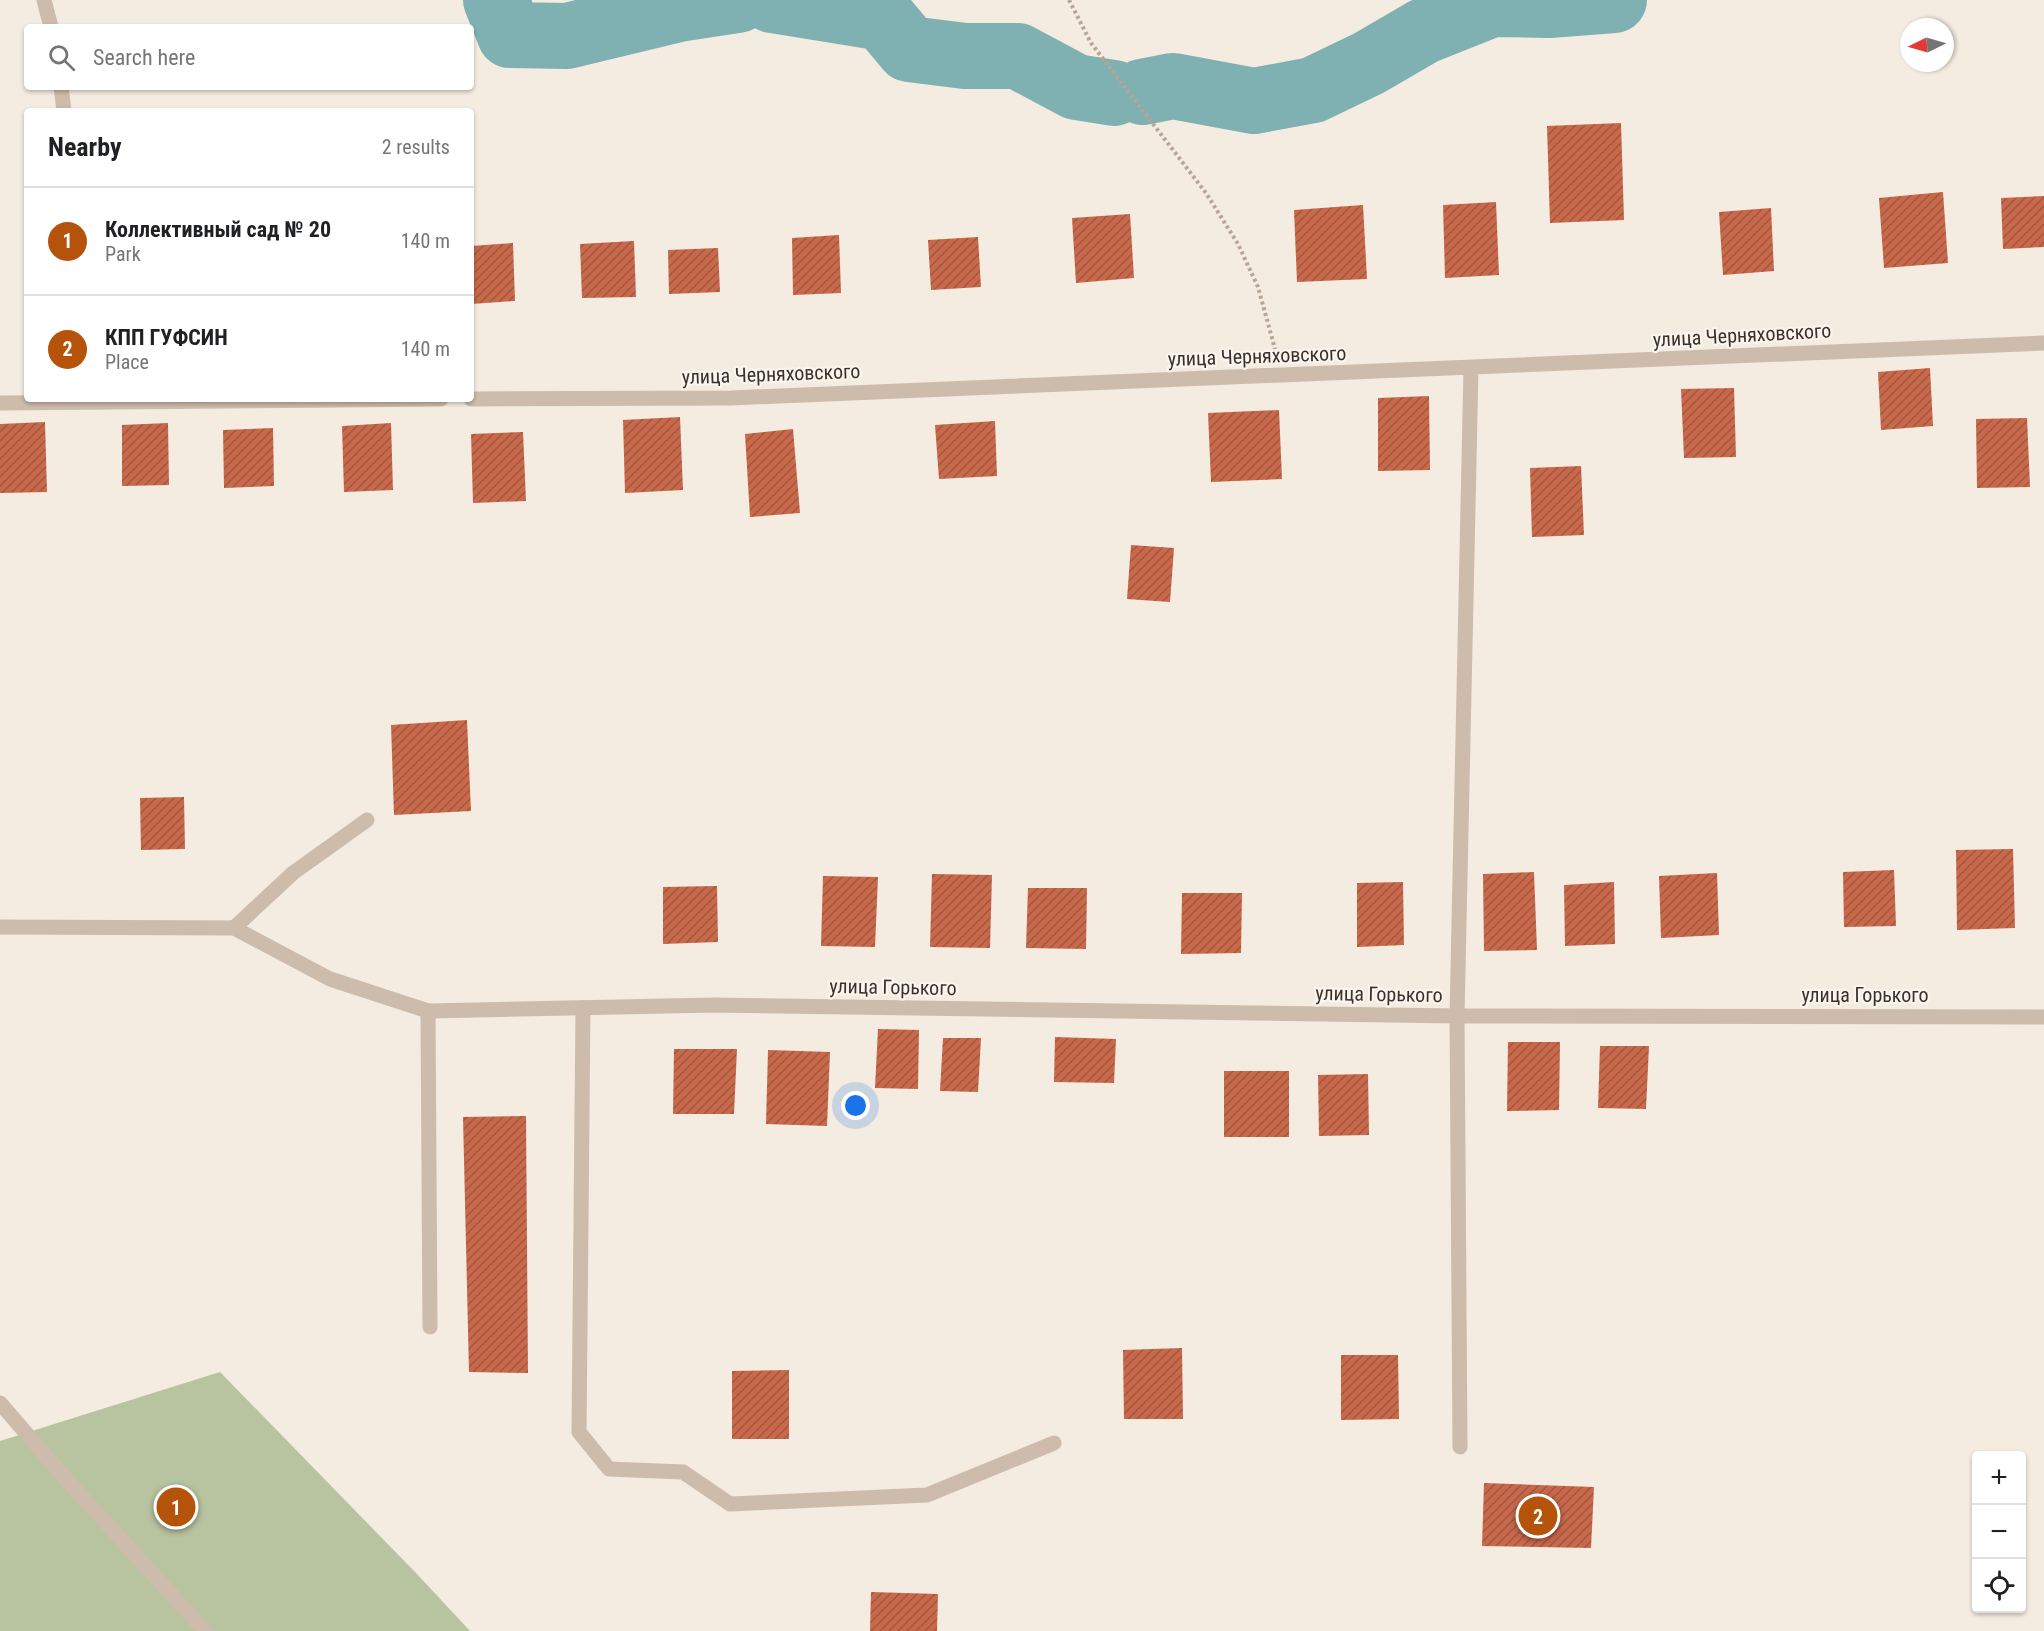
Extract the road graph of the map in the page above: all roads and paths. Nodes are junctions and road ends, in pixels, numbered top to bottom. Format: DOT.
graph roads {
  1 [pos="44,0"];
  2 [pos="1069,0"];
  3 [pos="50,24"];
  4 [pos="61,90"];
  5 [pos="64,108"];
  6 [pos="2044,343"];
  7 [pos="1471,368"];
  8 [pos="1281,376"];
  9 [pos="474,399"];
  10 [pos="48,402"];
  11 [pos="0,403"];
  12 [pos="367,820"];
  13 [pos="0,927"];
  14 [pos="234,928"];
  15 [pos="583,1008"];
  16 [pos="428,1011"];
  17 [pos="1457,1016"];
  18 [pos="2044,1017"];
  19 [pos="430,1327"];
  20 [pos="0,1403"];
  21 [pos="1054,1443"];
  22 [pos="1460,1447"];
  23 [pos="205,1631"];
  1 -- 3 [label="street"];
  2 -- 8 [label="path"];
  4 -- 5 [label="street"];
  6 -- 7 [label="street, улица Черняховского"];
  7 -- 8 [label="street, улица Черняховского"];
  7 -- 17 [label="street"];
  8 -- 9 [label="street, улица Черняховского"];
  10 -- 11 [label="street"];
  12 -- 14 [label="street"];
  13 -- 14 [label="street"];
  14 -- 16 [label="street, улица Горького"];
  15 -- 16 [label="street, улица Горького"];
  15 -- 17 [label="street, улица Горького"];
  15 -- 21 [label="street"];
  16 -- 19 [label="street"];
  17 -- 18 [label="street, улица Горького"];
  17 -- 22 [label="street"];
  20 -- 23 [label="street"];
}
